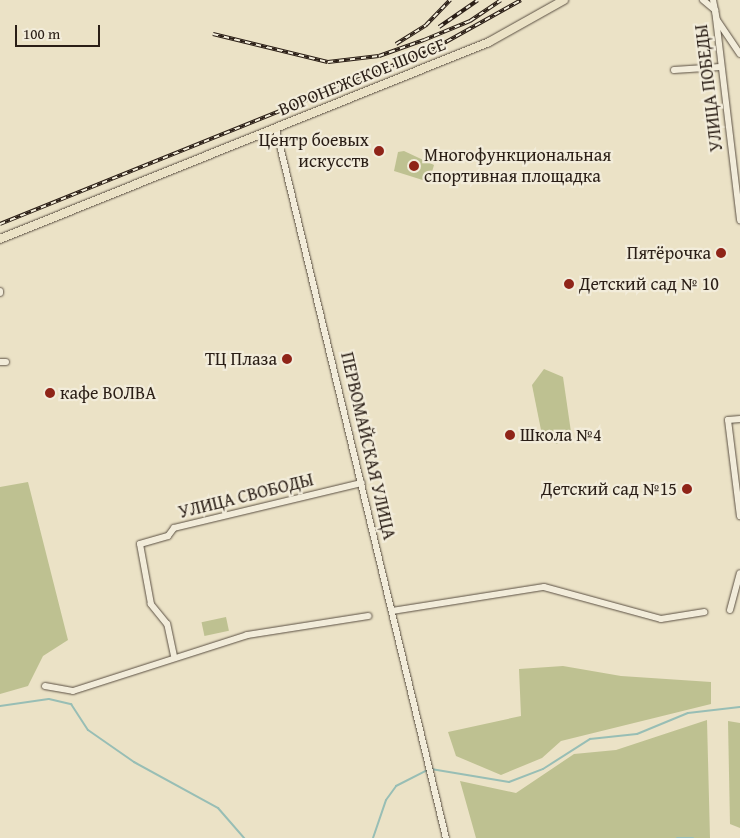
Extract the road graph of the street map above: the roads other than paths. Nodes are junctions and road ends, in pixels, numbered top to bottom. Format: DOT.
graph roads {
  1 [pos="564,0"];
  2 [pos="703,0"];
  3 [pos="713,0"];
  4 [pos="715,10"];
  5 [pos="740,54"];
  6 [pos="720,67"];
  7 [pos="674,70"];
  8 [pos="276,129"];
  9 [pos="740,222"];
  10 [pos="0,239"];
  11 [pos="740,419"];
  12 [pos="362,483"];
  13 [pos="740,516"];
  14 [pos="740,574"];
  15 [pos="730,610"];
  16 [pos="392,611"];
  17 [pos="704,612"];
  18 [pos="369,616"];
  19 [pos="174,656"];
  20 [pos="45,686"];
  21 [pos="446,838"];
  1 -- 8 [label="main road, ВОРОНЕЖСКОЕ ШОССЕ"];
  2 -- 4 [label="street"];
  3 -- 4 [label="street"];
  4 -- 5 [label="street"];
  4 -- 6 [label="street, УЛИЦА ПОБЕДЫ"];
  6 -- 7 [label="street"];
  6 -- 9 [label="street, УЛИЦА ПОБЕДЫ"];
  8 -- 10 [label="main road, ВОРОНЕЖСКОЕ ШОССЕ"];
  8 -- 12 [label="street, ПЕРВОМАЙСКАЯ УЛИЦА"];
  11 -- 13 [label="street"];
  12 -- 16 [label="street, ПЕРВОМАЙСКАЯ УЛИЦА"];
  12 -- 19 [label="street, УЛИЦА СВОБОДЫ"];
  14 -- 15 [label="street"];
  16 -- 17 [label="street"];
  16 -- 21 [label="street, ПЕРВОМАЙСКАЯ УЛИЦА"];
  18 -- 19 [label="street"];
  19 -- 20 [label="street"];
}
